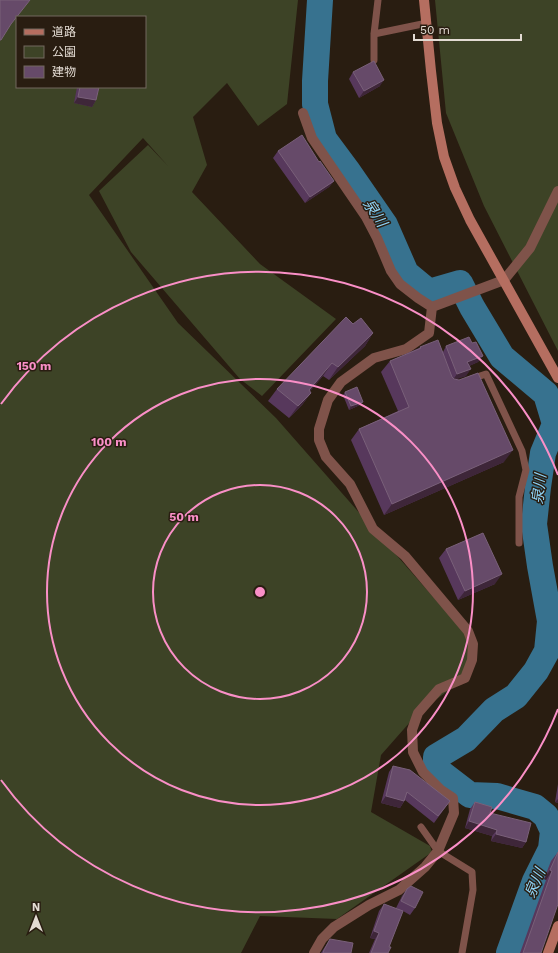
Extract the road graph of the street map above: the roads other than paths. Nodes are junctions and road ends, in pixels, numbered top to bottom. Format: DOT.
graph roads {
  1 [pos="378,0"];
  2 [pos="424,0"];
  3 [pos="427,24"];
  4 [pos="374,34"];
  5 [pos="374,60"];
  6 [pos="303,113"];
  7 [pos="558,191"];
  8 [pos="504,280"];
  9 [pos="432,307"];
  10 [pos="558,378"];
  11 [pos="464,382"];
  12 [pos="519,543"];
  13 [pos="421,827"];
  14 [pos="438,851"];
  15 [pos="558,926"];
  16 [pos="314,953"];
  17 [pos="462,953"];
  18 [pos="548,953"];
  1 -- 4 [label="lane"];
  2 -- 3 [label="street"];
  3 -- 4 [label="lane"];
  3 -- 8 [label="street"];
  4 -- 5 [label="lane"];
  6 -- 9 [label="street"];
  7 -- 8 [label="street"];
  8 -- 9 [label="street"];
  8 -- 10 [label="street"];
  9 -- 14 [label="street"];
  11 -- 12 [label="lane"];
  13 -- 14 [label="lane"];
  14 -- 16 [label="street"];
  14 -- 17 [label="lane"];
  15 -- 18 [label="street"];
}
